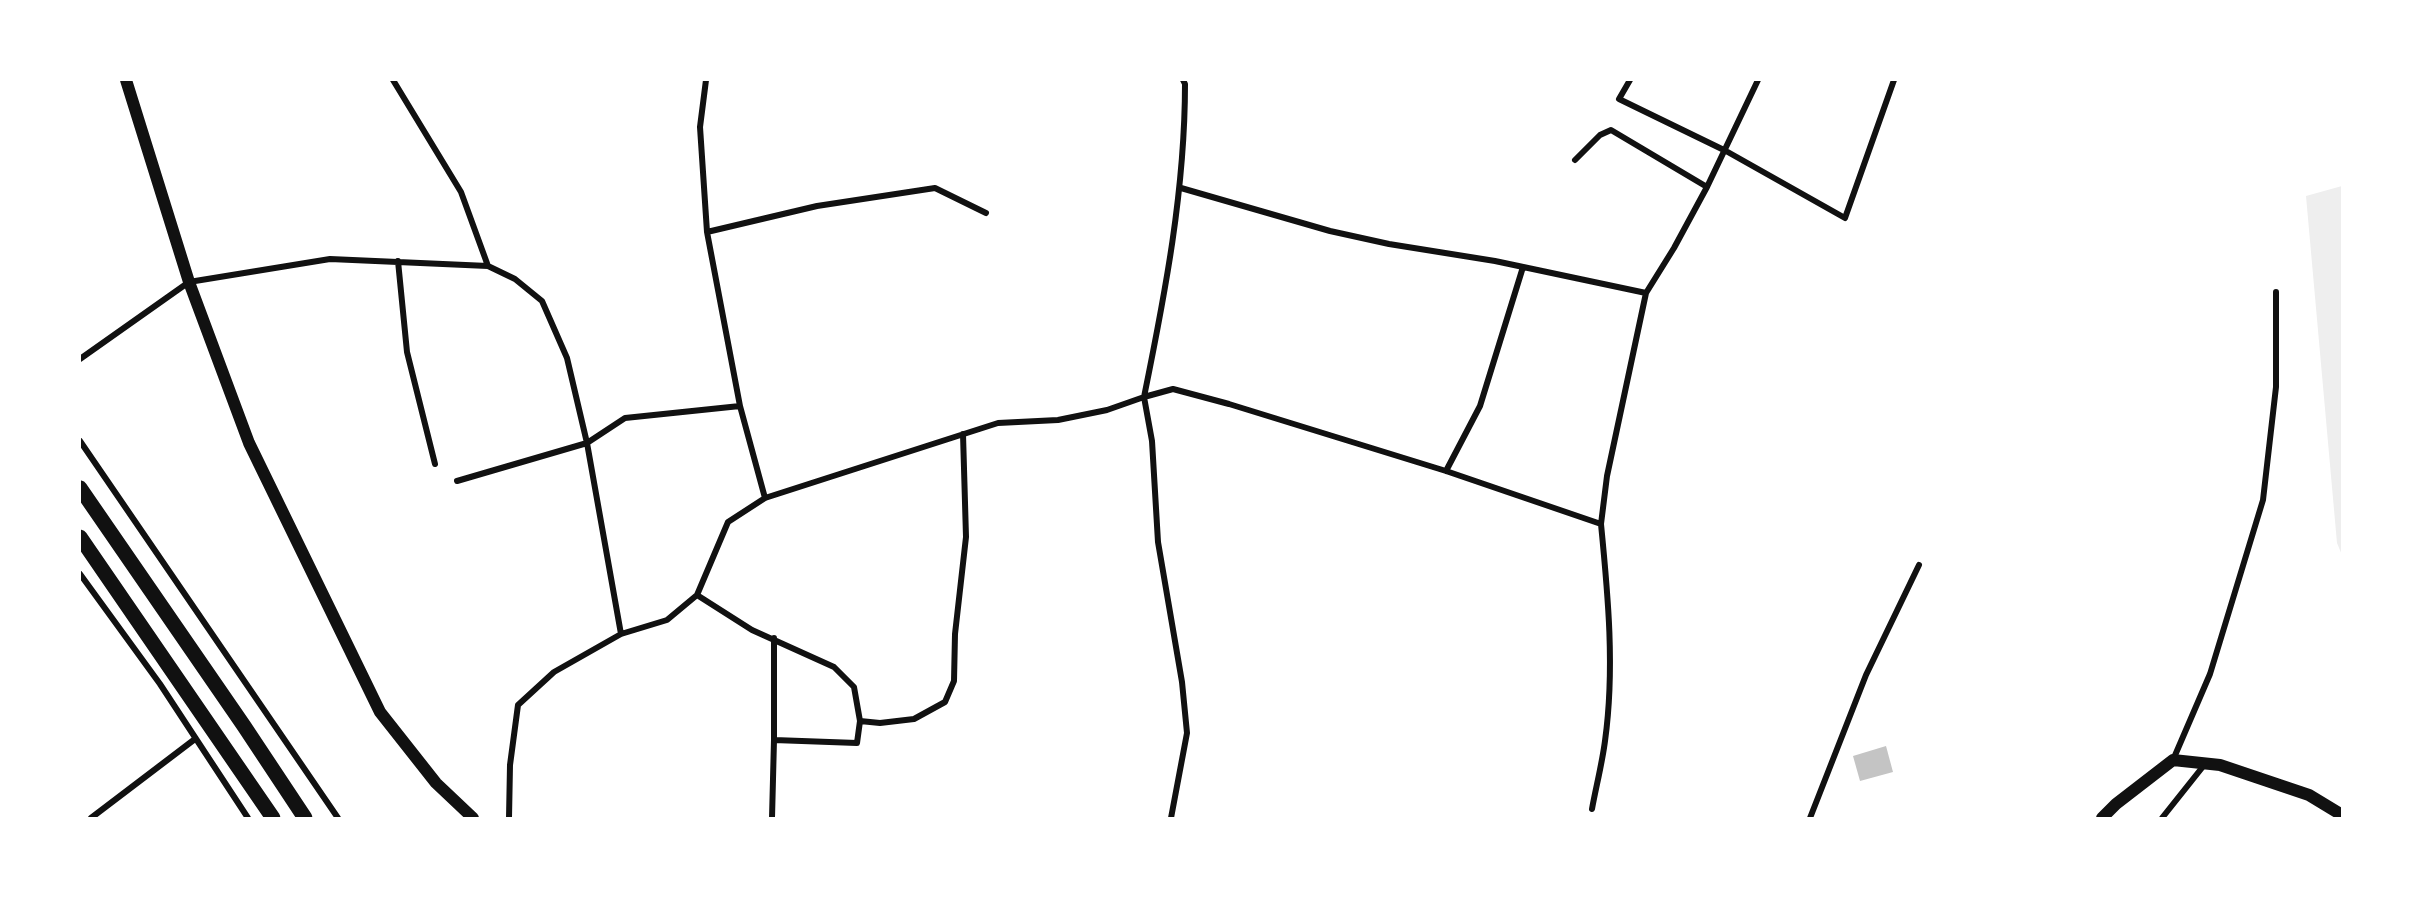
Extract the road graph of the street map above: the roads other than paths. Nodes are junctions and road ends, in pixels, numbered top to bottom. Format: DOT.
graph roads {
  1 [pos="126,80"];
  2 [pos="393,80"];
  3 [pos="706,80"];
  4 [pos="1183,80"];
  5 [pos="1630,80"];
  6 [pos="1758,80"];
  7 [pos="1894,80"];
  8 [pos="1725,151"];
  9 [pos="1575,160"];
  10 [pos="1707,187"];
  11 [pos="1181,188"];
  12 [pos="986,213"];
  13 [pos="707,232"];
  14 [pos="398,261"];
  15 [pos="488,266"];
  16 [pos="1523,267"];
  17 [pos="189,282"];
  18 [pos="2276,292"];
  19 [pos="1646,293"];
  20 [pos="80,358"];
  21 [pos="1144,398"];
  22 [pos="740,406"];
  23 [pos="963,434"];
  24 [pos="80,441"];
  25 [pos="586,443"];
  26 [pos="435,464"];
  27 [pos="1446,471"];
  28 [pos="457,481"];
  29 [pos="80,488"];
  30 [pos="765,498"];
  31 [pos="1600,524"];
  32 [pos="80,537"];
  33 [pos="1919,565"];
  34 [pos="80,574"];
  35 [pos="697,595"];
  36 [pos="621,634"];
  37 [pos="774,638"];
  38 [pos="860,721"];
  39 [pos="195,739"];
  40 [pos="774,740"];
  41 [pos="2173,760"];
  42 [pos="2206,764"];
  43 [pos="1592,809"];
  44 [pos="2338,816"];
  45 [pos="91,819"];
  46 [pos="248,819"];
  47 [pos="273,819"];
  48 [pos="304,819"];
  49 [pos="338,819"];
  50 [pos="473,819"];
  51 [pos="509,819"];
  52 [pos="772,819"];
  53 [pos="1171,819"];
  54 [pos="1810,819"];
  55 [pos="2102,819"];
  56 [pos="2162,819"];
  1 -- 17 [label="main road"];
  2 -- 15 [label="street"];
  3 -- 13 [label="street"];
  4 -- 11 [label="street"];
  5 -- 8 [label="street"];
  6 -- 8 [label="street"];
  7 -- 8 [label="street"];
  8 -- 10 [label="street"];
  9 -- 10 [label="street"];
  10 -- 19 [label="street"];
  11 -- 16 [label="street"];
  11 -- 21 [label="street"];
  12 -- 13 [label="street"];
  13 -- 22 [label="street"];
  14 -- 15 [label="street"];
  14 -- 17 [label="street"];
  14 -- 26 [label="street"];
  15 -- 25 [label="street"];
  16 -- 19 [label="street"];
  16 -- 27 [label="street"];
  17 -- 20 [label="street"];
  17 -- 50 [label="main road"];
  18 -- 41 [label="street"];
  19 -- 31 [label="street"];
  21 -- 23 [label="street"];
  21 -- 27 [label="street"];
  21 -- 53 [label="street"];
  22 -- 25 [label="street"];
  22 -- 30 [label="street"];
  23 -- 30 [label="street"];
  23 -- 38 [label="street"];
  24 -- 49 [label="street"];
  25 -- 28 [label="street"];
  25 -- 36 [label="street"];
  27 -- 31 [label="street"];
  29 -- 48 [label="highway"];
  30 -- 35 [label="street"];
  31 -- 43 [label="street"];
  32 -- 47 [label="highway"];
  33 -- 54 [label="street"];
  34 -- 39 [label="street"];
  35 -- 36 [label="street"];
  35 -- 37 [label="street"];
  36 -- 51 [label="street"];
  37 -- 38 [label="street"];
  37 -- 40 [label="street"];
  38 -- 40 [label="street"];
  39 -- 45 [label="street"];
  39 -- 46 [label="street"];
  40 -- 52 [label="street"];
  41 -- 42 [label="main road"];
  41 -- 55 [label="main road"];
  42 -- 44 [label="main road"];
  42 -- 56 [label="street"];
}
